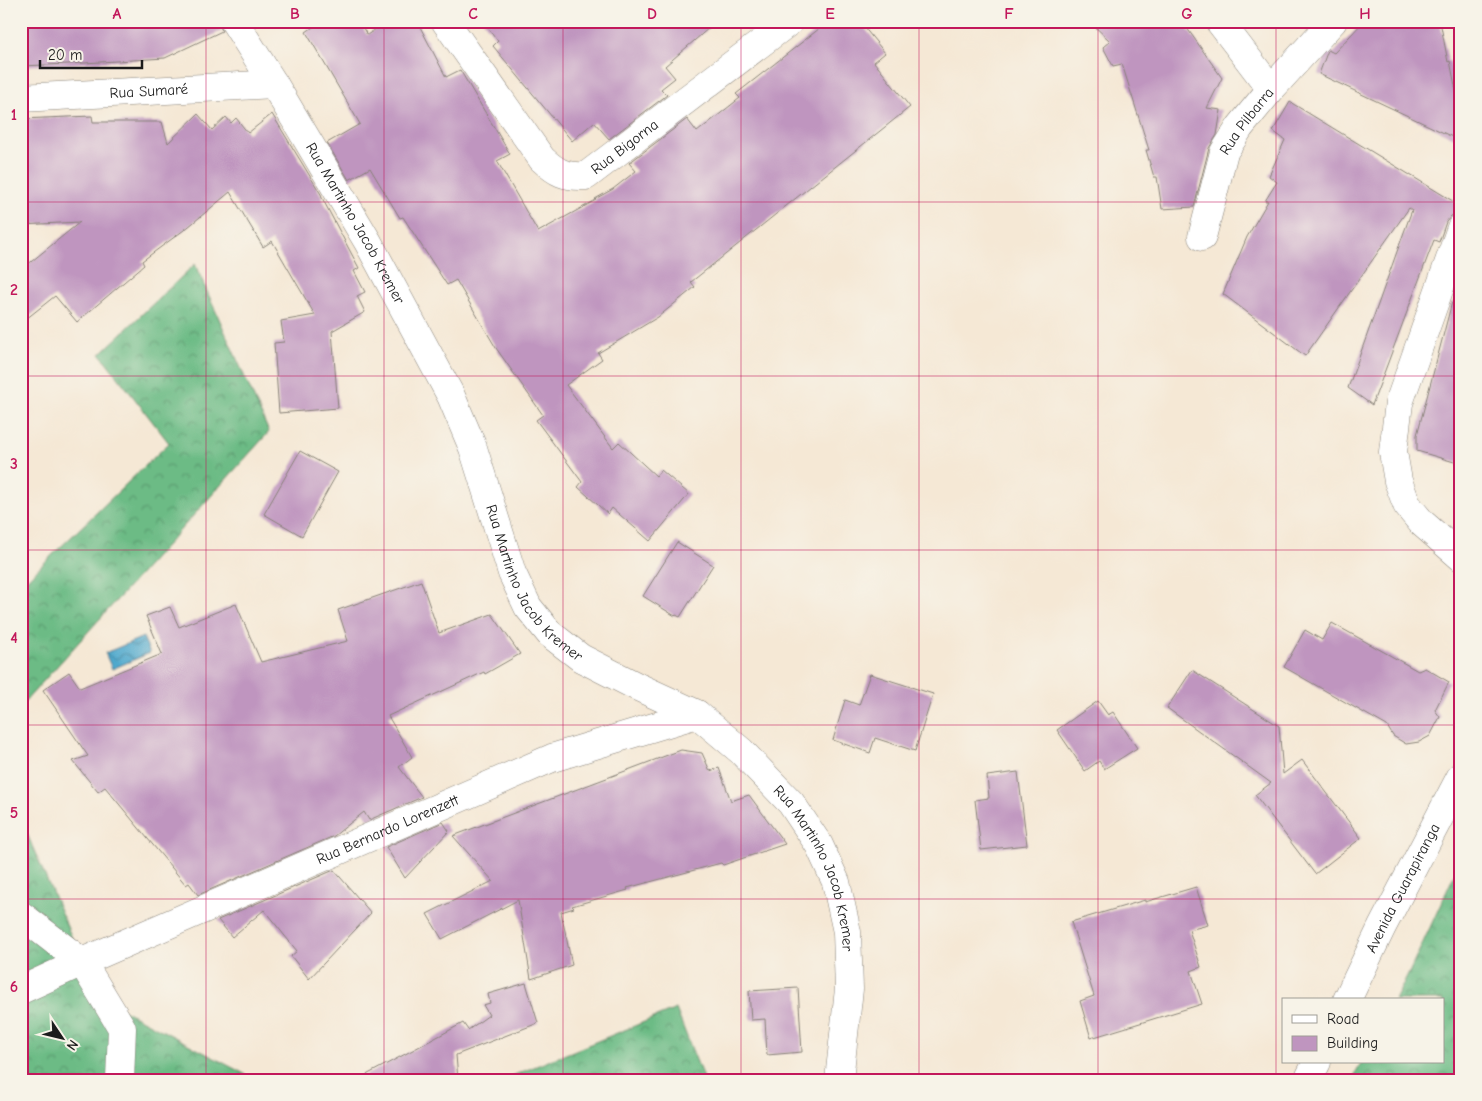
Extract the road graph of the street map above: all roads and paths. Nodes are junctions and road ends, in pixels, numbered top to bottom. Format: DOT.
graph roads {
  1 [pos="234,21"];
  2 [pos="445,21"];
  3 [pos="790,21"];
  4 [pos="1219,21"];
  5 [pos="1333,21"];
  6 [pos="274,84"];
  7 [pos="1271,89"];
  8 [pos="21,98"];
  9 [pos="1461,228"];
  10 [pos="1202,237"];
  11 [pos="1461,557"];
  12 [pos="698,714"];
  13 [pos="1461,776"];
  14 [pos="21,915"];
  15 [pos="82,962"];
  16 [pos="21,990"];
  17 [pos="1348,998"];
  18 [pos="1316,1064"];
  19 [pos="120,1080"];
  20 [pos="839,1080"];
  21 [pos="1308,1080"];
  1 -- 6 [label="street, Rua Martinho Jacob Kremer"];
  2 -- 3 [label="street, Rua Bigorna"];
  4 -- 7 [label="street, Rua Pilbarra"];
  5 -- 7 [label="street"];
  6 -- 8 [label="street, Rua Sumaré"];
  6 -- 12 [label="street, Rua Martinho Jacob Kremer"];
  7 -- 10 [label="street, Rua Pilbarra"];
  9 -- 11 [label="street"];
  12 -- 15 [label="street, Rua Bernardo Lorenzett"];
  12 -- 20 [label="street, Rua Martinho Jacob Kremer"];
  13 -- 17 [label="street, Avenida Guarapiranga"];
  14 -- 15 [label="street"];
  15 -- 16 [label="street, Rua Bernardo Lorenzett"];
  15 -- 19 [label="street"];
  18 -- 21 [label="street"];
}
